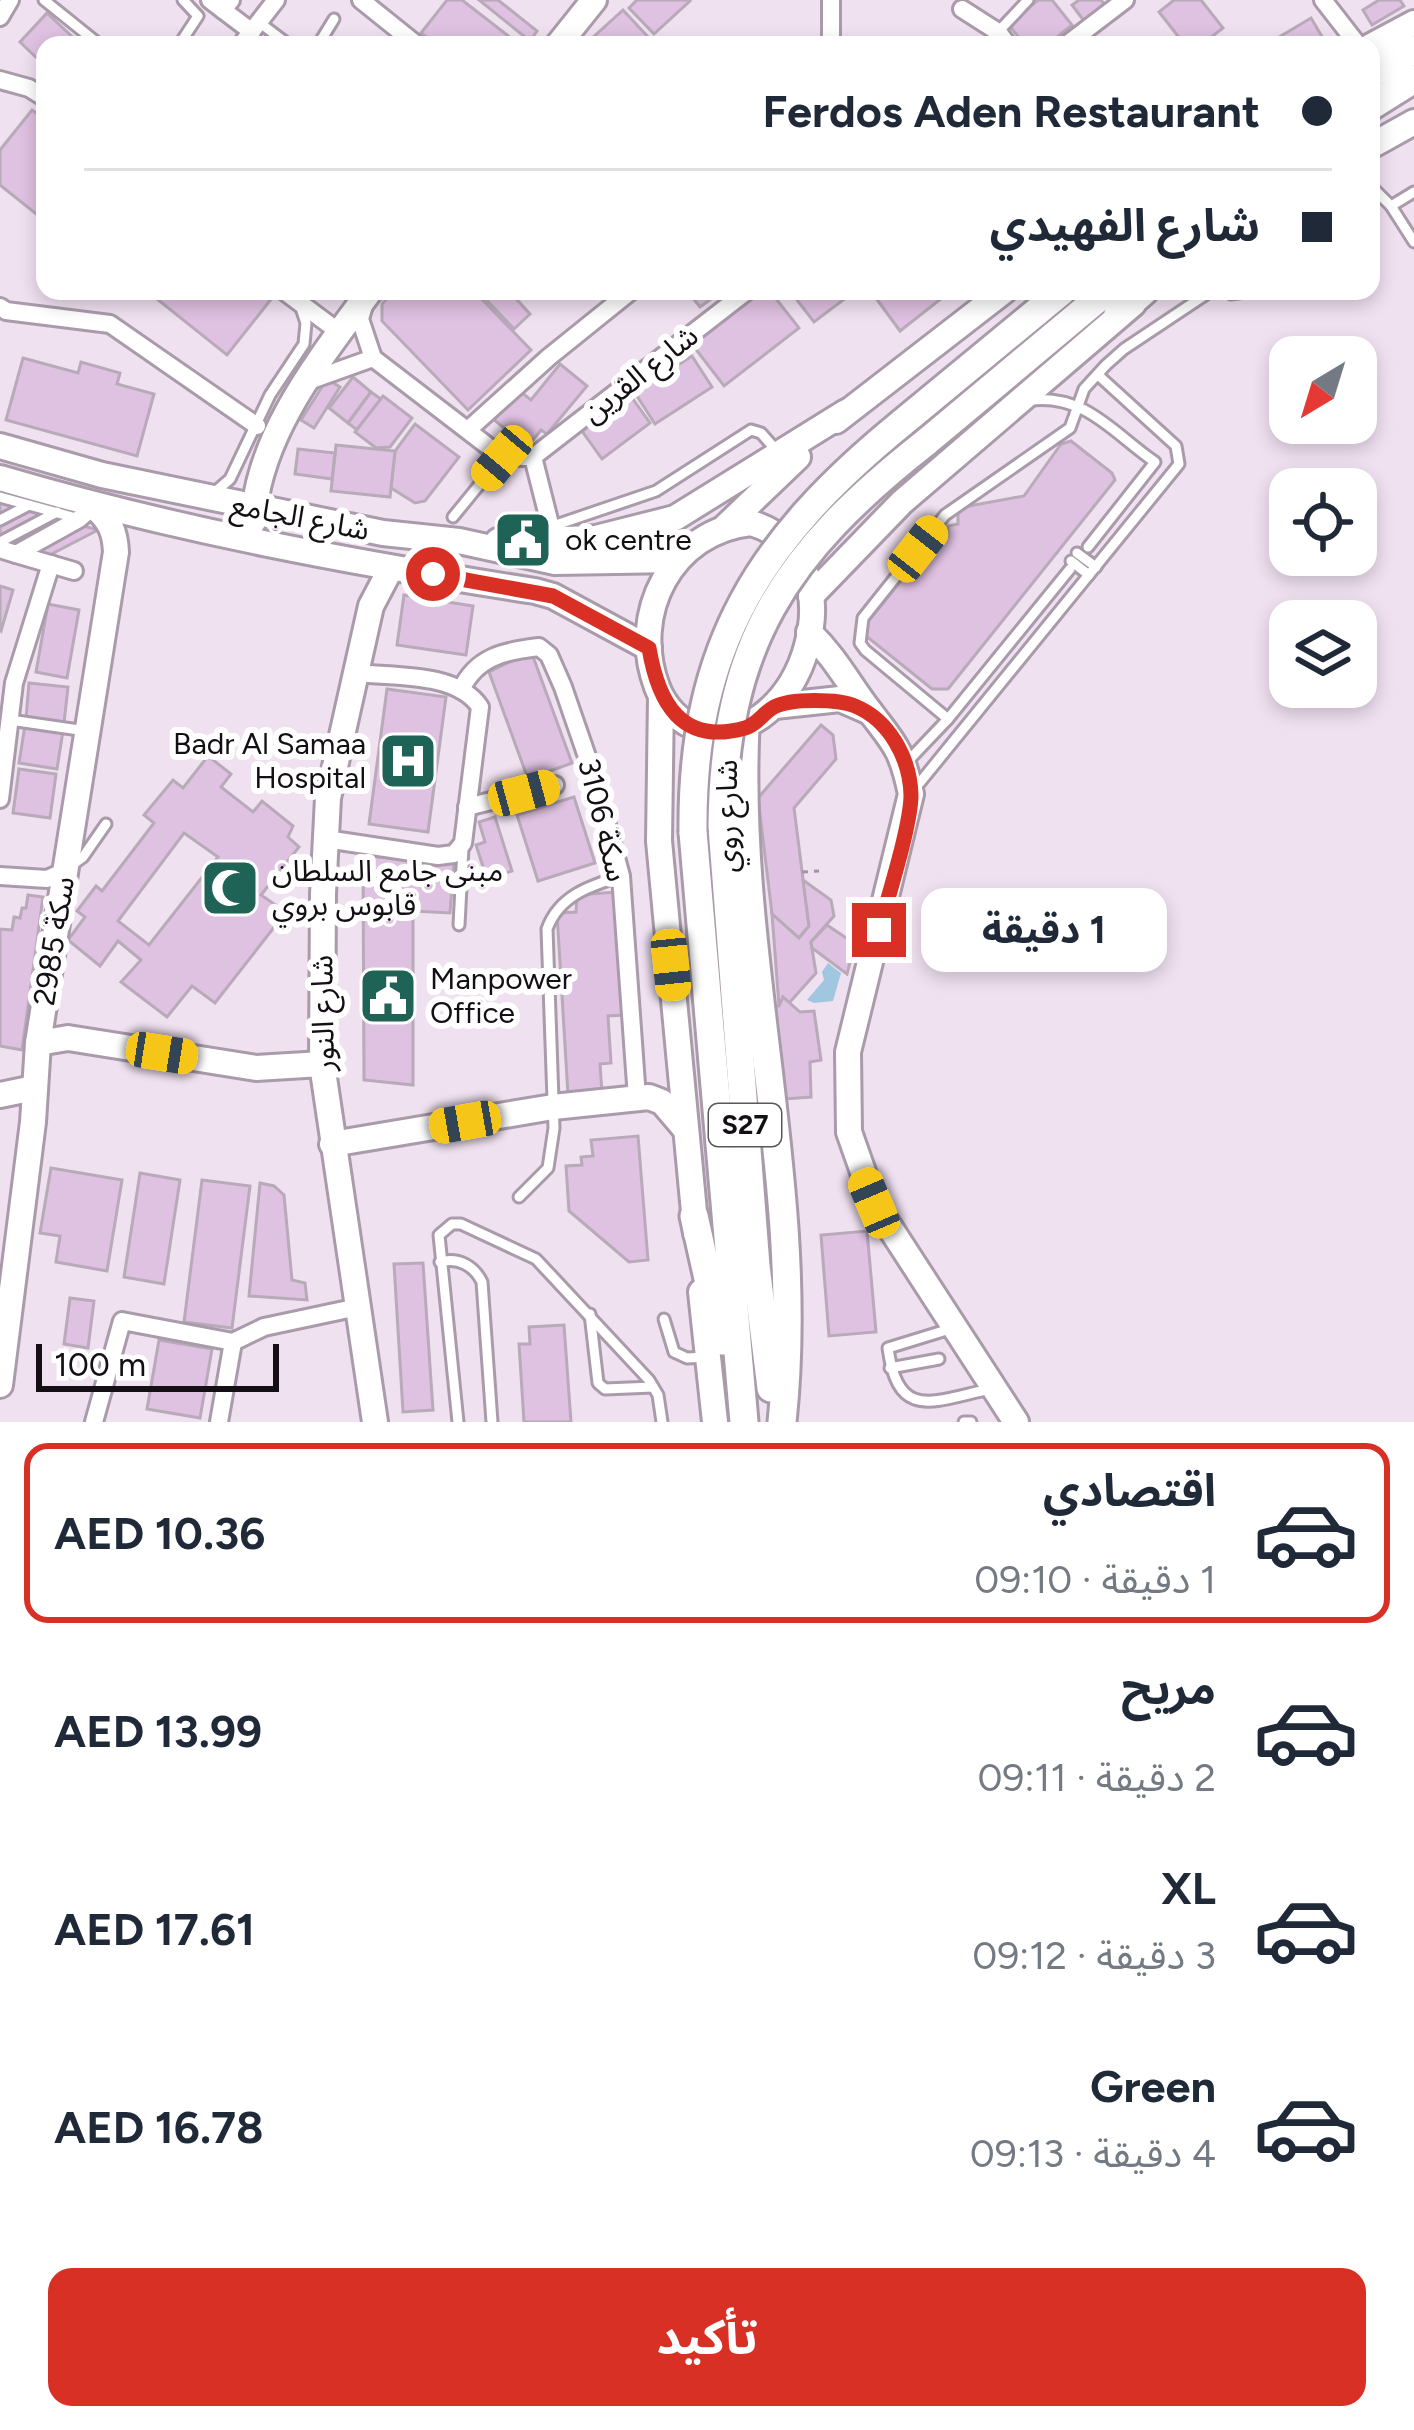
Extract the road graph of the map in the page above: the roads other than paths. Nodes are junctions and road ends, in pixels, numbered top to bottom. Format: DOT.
graph roads {
  1 [pos="10,0"];
  2 [pos="44,0"];
  3 [pos="183,0"];
  4 [pos="276,0"];
  5 [pos="361,0"];
  6 [pos="594,0"];
  7 [pos="831,0"];
  8 [pos="1028,0"];
  9 [pos="1125,0"];
  10 [pos="1323,0"];
  11 [pos="221,3"];
  12 [pos="962,9"];
  13 [pos="0,17"];
  14 [pos="334,19"];
  15 [pos="1414,23"];
  16 [pos="251,33"];
  17 [pos="89,36"];
  18 [pos="186,36"];
  19 [pos="323,36"];
  20 [pos="406,36"];
  21 [pos="566,36"];
  22 [pos="831,36"];
  23 [pos="1000,36"];
  24 [pos="1004,36"];
  25 [pos="1078,36"];
  26 [pos="1351,36"];
  27 [pos="1380,41"];
  28 [pos="1414,50"];
  29 [pos="1380,69"];
  30 [pos="1414,79"];
  31 [pos="0,80"];
  32 [pos="36,92"];
  33 [pos="1380,100"];
  34 [pos="1414,122"];
  35 [pos="1380,141"];
  36 [pos="1414,192"];
  37 [pos="1380,195"];
  38 [pos="1391,206"];
  39 [pos="1414,242"];
  40 [pos="293,300"];
  41 [pos="295,300"];
  42 [pos="363,300"];
  43 [pos="366,300"];
  44 [pos="620,300"];
  45 [pos="735,300"];
  46 [pos="992,300"];
  47 [pos="1051,300"];
  48 [pos="1198,300"];
  49 [pos="1112,303"];
  50 [pos="0,307"];
  51 [pos="339,332"];
  52 [pos="373,358"];
  53 [pos="1098,375"];
  54 [pos="306,382"];
  55 [pos="1021,400"];
  56 [pos="1078,405"];
  57 [pos="846,412"];
  58 [pos="257,426"];
  59 [pos="469,429"];
  60 [pos="0,446"];
  61 [pos="781,454"];
  62 [pos="533,457"];
  63 [pos="502,458"];
  64 [pos="1,493"];
  65 [pos="200,496"];
  66 [pos="28,505"];
  67 [pos="254,508"];
  68 [pos="57,512"];
  69 [pos="86,513"];
  70 [pos="0,520"];
  71 [pos="726,526"];
  72 [pos="456,529"];
  73 [pos="552,533"];
  74 [pos="252,543"];
  75 [pos="1088,547"];
  76 [pos="6,548"];
  77 [pos="676,560"];
  78 [pos="359,562"];
  79 [pos="51,564"];
  80 [pos="391,568"];
  81 [pos="74,571"];
  82 [pos="1092,571"];
  83 [pos="811,596"];
  84 [pos="371,606"];
  85 [pos="809,632"];
  86 [pos="649,648"];
  87 [pos="356,673"];
  88 [pos="7,682"];
  89 [pos="460,690"];
  90 [pos="661,697"];
  91 [pos="775,706"];
  92 [pos="870,712"];
  93 [pos="948,719"];
  94 [pos="10,720"];
  95 [pos="745,728"];
  96 [pos="86,731"];
  97 [pos="904,765"];
  98 [pos="555,785"];
  99 [pos="911,794"];
  100 [pos="0,799"];
  101 [pos="467,807"];
  102 [pos="106,824"];
  103 [pos="326,839"];
  104 [pos="463,843"];
  105 [pos="0,876"];
  106 [pos="621,876"];
  107 [pos="58,881"];
  108 [pos="459,925"];
  109 [pos="38,1043"];
  110 [pos="322,1064"];
  111 [pos="34,1088"];
  112 [pos="0,1094"];
  113 [pos="638,1098"];
  114 [pos="554,1107"];
  115 [pos="687,1132"];
  116 [pos="332,1144"];
  117 [pos="519,1197"];
  118 [pos="694,1216"];
  119 [pos="440,1262"];
  120 [pos="358,1307"];
  121 [pos="590,1314"];
  122 [pos="664,1318"];
  123 [pos="953,1328"];
  124 [pos="233,1342"];
  125 [pos="707,1357"];
  126 [pos="939,1360"];
  127 [pos="890,1368"];
  128 [pos="0,1385"];
  129 [pos="653,1387"];
  130 [pos="994,1388"];
  131 [pos="782,1419"];
  132 [pos="94,1422"];
  133 [pos="219,1422"];
  134 [pos="375,1422"];
  135 [pos="458,1422"];
  136 [pos="492,1422"];
  137 [pos="662,1422"];
  138 [pos="715,1422"];
  139 [pos="742,1422"];
  140 [pos="1016,1422"];
  1 -- 13 [label="street"];
  2 -- 17 [label="lane"];
  3 -- 18 [label="lane"];
  4 -- 16 [label="street"];
  5 -- 20 [label="street"];
  6 -- 21 [label="main road"];
  7 -- 22 [label="street"];
  8 -- 24 [label="lane"];
  9 -- 25 [label="street"];
  10 -- 26 [label="street"];
  11 -- 16 [label="street"];
  12 -- 23 [label="street"];
  14 -- 19 [label="lane"];
  15 -- 27 [label="main road"];
  28 -- 29 [label="main road"];
  30 -- 33 [label="main road"];
  31 -- 32 [label="street"];
  34 -- 35 [label="main road"];
  36 -- 38 [label="lane"];
  37 -- 38 [label="lane"];
  38 -- 39 [label="lane"];
  40 -- 58 [label="lane"];
  41 -- 51 [label="street"];
  42 -- 51 [label="main road"];
  43 -- 52 [label="street"];
  44 -- 59 [label="street"];
  45 -- 62 [label="street, شارع القرين"];
  46 -- 57 [label="main road"];
  47 -- 139 [label="main road, شارع روي / S27, bridge"];
  48 -- 53 [label="lane"];
  49 -- 55 [label="main road"];
  49 -- 131 [label="main road, شارع روي / S27, bridge"];
  50 -- 58 [label="street"];
  51 -- 54 [label="main road"];
  52 -- 54 [label="street"];
  52 -- 59 [label="street"];
  53 -- 56 [label="lane"];
  53 -- 82 [label="lane"];
  54 -- 67 [label="main road"];
  55 -- 56 [label="lane"];
  55 -- 83 [label="main road"];
  56 -- 75 [label="lane"];
  56 -- 93 [label="lane"];
  57 -- 61 [label="main road"];
  57 -- 71 [label="main road"];
  58 -- 65 [label="lane"];
  59 -- 63 [label="street"];
  60 -- 65 [label="main road, شارع الجامع"];
  61 -- 73 [label="main road"];
  61 -- 73 [label="lane"];
  62 -- 63 [label="street"];
  62 -- 73 [label="street"];
  63 -- 72 [label="lane"];
  64 -- 66 [label="lane"];
  64 -- 69 [label="main road, شارع الجامع"];
  65 -- 67 [label="main road, شارع الجامع"];
  66 -- 68 [label="lane"];
  66 -- 70 [label="lane"];
  67 -- 72 [label="main road, شارع الجامع"];
  67 -- 74 [label="main road"];
  68 -- 69 [label="lane"];
  68 -- 76 [label="lane"];
  69 -- 74 [label="main road, شارع الجامع"];
  69 -- 76 [label="street"];
  69 -- 96 [label="main road, سكة 2985"];
  71 -- 77 [label="main road"];
  71 -- 83 [label="main road"];
  72 -- 73 [label="main road"];
  72 -- 77 [label="main road, شارع الجامع"];
  74 -- 78 [label="main road, شارع الجامع"];
  76 -- 79 [label="street"];
  77 -- 86 [label="main road"];
  78 -- 80 [label="main road, شارع الجامع"];
  78 -- 84 [label="main road, شارع النور"];
  79 -- 81 [label="street"];
  79 -- 88 [label="street"];
  80 -- 84 [label="main road, شارع النور"];
  80 -- 86 [label="main road, شارع الجامع"];
  82 -- 93 [label="lane"];
  82 -- 99 [label="lane"];
  83 -- 85 [label="main road"];
  84 -- 87 [label="main road, شارع النور"];
  85 -- 91 [label="main road"];
  85 -- 92 [label="main road"];
  86 -- 90 [label="main road"];
  87 -- 89 [label="street"];
  87 -- 103 [label="main road, شارع النور"];
  88 -- 94 [label="street"];
  89 -- 101 [label="street"];
  89 -- 106 [label="street, سكة 3106"];
  90 -- 95 [label="main road"];
  90 -- 115 [label="main road"];
  91 -- 92 [label="main road"];
  91 -- 95 [label="main road"];
  92 -- 97 [label="main road"];
  93 -- 97 [label="lane"];
  94 -- 96 [label="lane"];
  94 -- 100 [label="street"];
  95 -- 131 [label="main road"];
  96 -- 107 [label="main road, سكة 2985"];
  97 -- 99 [label="main road"];
  98 -- 101 [label="street"];
  99 -- 123 [label="main road"];
  101 -- 104 [label="street"];
  102 -- 107 [label="lane"];
  103 -- 104 [label="street"];
  103 -- 110 [label="main road, شارع النور"];
  104 -- 108 [label="lane"];
  105 -- 107 [label="street"];
  106 -- 113 [label="street, سكة 3106"];
  106 -- 114 [label="lane"];
  107 -- 109 [label="main road, سكة 2985"];
  109 -- 110 [label="main road"];
  109 -- 111 [label="main road, سكة 2985"];
  110 -- 116 [label="main road, شارع النور"];
  111 -- 112 [label="main road"];
  111 -- 128 [label="main road, سكة 2985"];
  113 -- 114 [label="main road"];
  113 -- 115 [label="main road"];
  114 -- 116 [label="main road"];
  114 -- 117 [label="lane"];
  115 -- 118 [label="main road"];
  116 -- 120 [label="main road, شارع النور"];
  118 -- 125 [label="main road"];
  118 -- 139 [label="main road"];
  119 -- 121 [label="lane"];
  119 -- 135 [label="lane"];
  119 -- 136 [label="lane"];
  120 -- 124 [label="street"];
  120 -- 134 [label="main road, شارع النور"];
  121 -- 129 [label="lane"];
  121 -- 129 [label="lane"];
  122 -- 125 [label="lane"];
  123 -- 127 [label="lane"];
  123 -- 130 [label="main road"];
  124 -- 132 [label="street"];
  124 -- 133 [label="street"];
  125 -- 138 [label="main road"];
  126 -- 127 [label="lane"];
  127 -- 130 [label="lane"];
  129 -- 137 [label="lane"];
  130 -- 140 [label="main road"];
}
